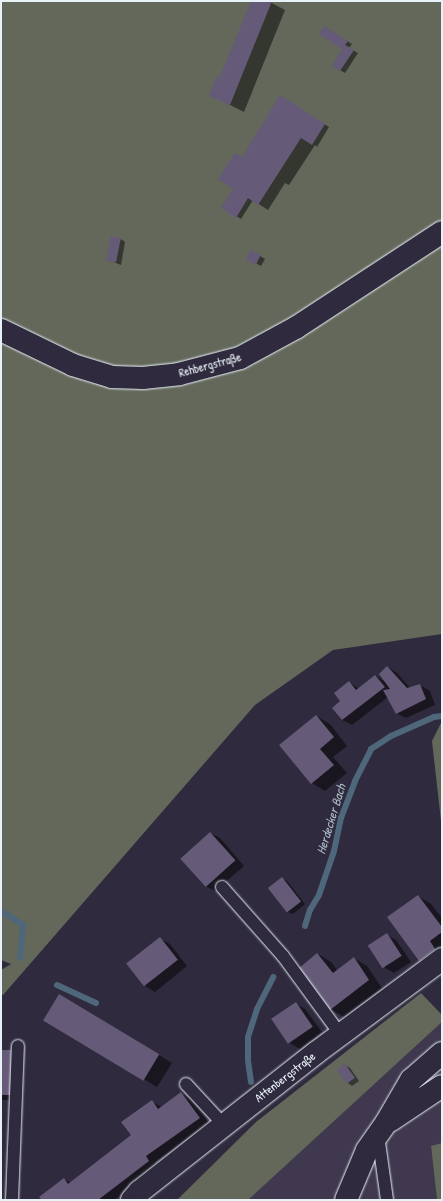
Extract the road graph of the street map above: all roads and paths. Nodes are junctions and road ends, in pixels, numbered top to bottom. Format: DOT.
graph roads {
  1 [pos="439,229"];
  2 [pos="1,330"];
  3 [pos="222,887"];
  4 [pos="442,959"];
  5 [pos="340,1034"];
  6 [pos="18,1046"];
  7 [pos="442,1053"];
  8 [pos="186,1084"];
  9 [pos="442,1086"];
  10 [pos="224,1125"];
  11 [pos="382,1129"];
  12 [pos="12,1200"];
  13 [pos="132,1200"];
  14 [pos="346,1200"];
  15 [pos="387,1200"];
  1 -- 2 [label="street, Rehbergstraße"];
  3 -- 5 [label="lane"];
  4 -- 5 [label="street, Attenbergstraße"];
  5 -- 10 [label="street, Attenbergstraße"];
  6 -- 12 [label="lane"];
  7 -- 11 [label="street"];
  8 -- 10 [label="lane"];
  9 -- 11 [label="street"];
  10 -- 13 [label="street, Attenbergstraße"];
  11 -- 14 [label="street"];
  11 -- 15 [label="lane"];
}
